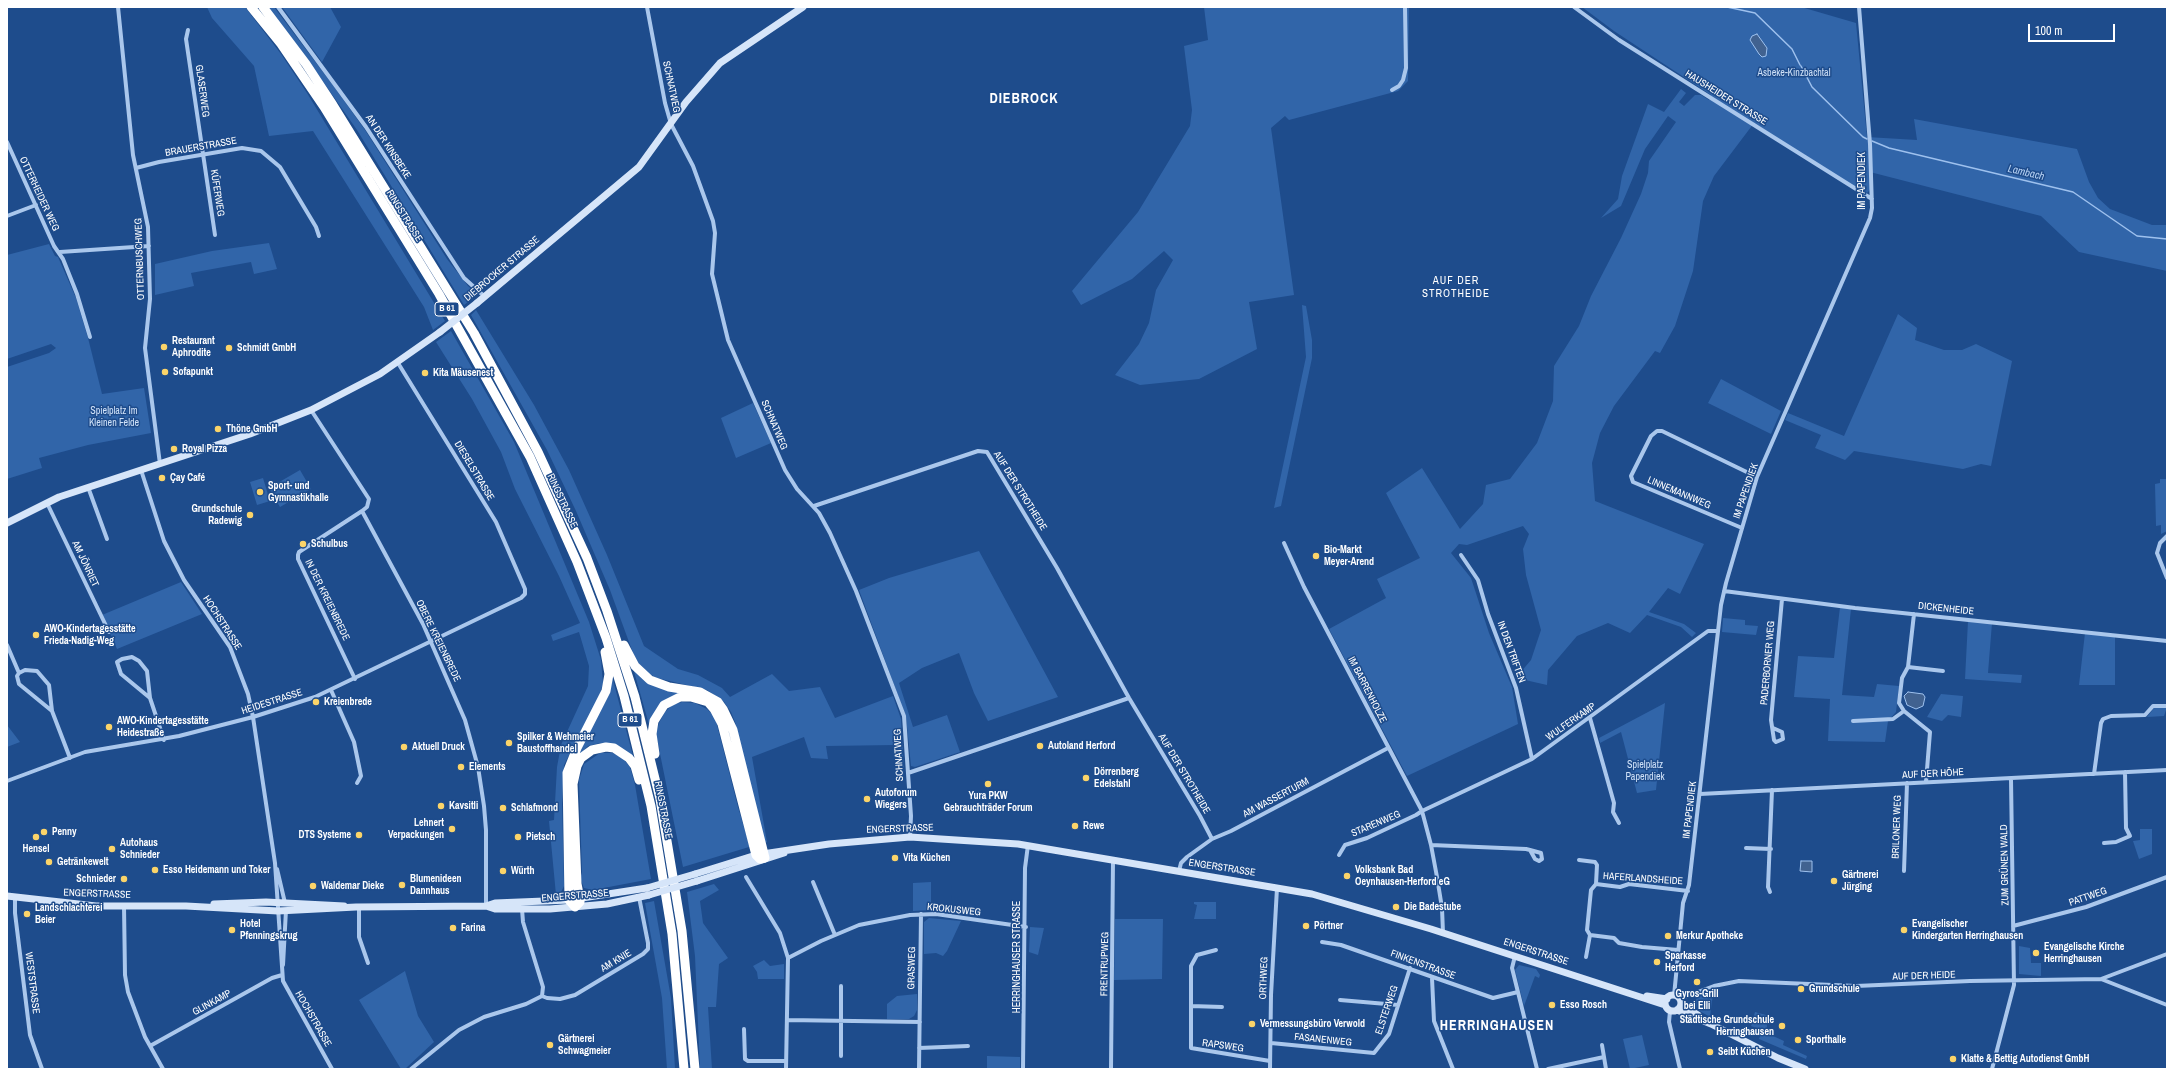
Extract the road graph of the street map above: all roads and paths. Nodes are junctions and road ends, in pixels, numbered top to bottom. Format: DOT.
graph roads {
  1 [pos="118,7"];
  2 [pos="251,7"];
  3 [pos="263,7"];
  4 [pos="278,7"];
  5 [pos="648,7"];
  6 [pos="804,7"];
  7 [pos="1405,7"];
  8 [pos="1574,7"];
  9 [pos="1859,7"];
  10 [pos="188,30"];
  11 [pos="1392,90"];
  12 [pos="671,124"];
  13 [pos="7,142"];
  14 [pos="203,154"];
  15 [pos="136,168"];
  16 [pos="1872,199"];
  17 [pos="36,205"];
  18 [pos="7,216"];
  19 [pos="215,235"];
  20 [pos="319,236"];
  21 [pos="149,246"];
  22 [pos="60,252"];
  23 [pos="484,296"];
  24 [pos="90,337"];
  25 [pos="398,363"];
  26 [pos="311,410"];
  27 [pos="160,464"];
  28 [pos="141,470"];
  29 [pos="1757,477"];
  30 [pos="88,488"];
  31 [pos="47,502"];
  32 [pos="814,506"];
  33 [pos="362,511"];
  34 [pos="7,523"];
  35 [pos="1742,528"];
  36 [pos="2167,536"];
  37 [pos="108,539"];
  38 [pos="1284,543"];
  39 [pos="1461,555"];
  40 [pos="2167,578"];
  41 [pos="1724,591"];
  42 [pos="525,594"];
  43 [pos="1782,599"];
  44 [pos="595,608"];
  45 [pos="607,611"];
  46 [pos="1914,614"];
  47 [pos="1718,631"];
  48 [pos="109,632"];
  49 [pos="2167,641"];
  50 [pos="431,642"];
  51 [pos="7,645"];
  52 [pos="1908,667"];
  53 [pos="1943,671"];
  54 [pos="19,673"];
  55 [pos="355,679"];
  56 [pos="331,690"];
  57 [pos="150,698"];
  58 [pos="1129,698"];
  59 [pos="2167,706"];
  60 [pos="52,711"];
  61 [pos="1904,711"];
  62 [pos="253,717"];
  63 [pos="1590,718"];
  64 [pos="1853,721"];
  65 [pos="1773,728"];
  66 [pos="164,740"];
  67 [pos="1388,748"];
  68 [pos="70,758"];
  69 [pos="1532,759"];
  70 [pos="2167,770"];
  71 [pos="653,771"];
  72 [pos="2126,772"];
  73 [pos="908,773"];
  74 [pos="2094,774"];
  75 [pos="2011,779"];
  76 [pos="7,781"];
  77 [pos="1926,782"];
  78 [pos="357,783"];
  79 [pos="1907,783"];
  80 [pos="1772,790"];
  81 [pos="1700,794"];
  82 [pos="1422,811"];
  83 [pos="1619,823"];
  84 [pos="656,834"];
  85 [pos="910,837"];
  86 [pos="1212,839"];
  87 [pos="2104,843"];
  88 [pos="1028,845"];
  89 [pos="1431,845"];
  90 [pos="1746,848"];
  91 [pos="1771,849"];
  92 [pos="1530,850"];
  93 [pos="1339,855"];
  94 [pos="761,856"];
  95 [pos="1113,860"];
  96 [pos="1579,860"];
  97 [pos="275,863"];
  98 [pos="1179,871"];
  99 [pos="1904,871"];
  100 [pos="746,877"];
  101 [pos="2167,877"];
  102 [pos="813,882"];
  103 [pos="1596,884"];
  104 [pos="1278,888"];
  105 [pos="648,891"];
  106 [pos="1688,891"];
  107 [pos="1770,892"];
  108 [pos="7,896"];
  109 [pos="15,897"];
  110 [pos="639,897"];
  111 [pos="574,902"];
  112 [pos="277,903"];
  113 [pos="285,903"];
  114 [pos="124,906"];
  115 [pos="186,906"];
  116 [pos="486,906"];
  117 [pos="357,907"];
  118 [pos="522,909"];
  119 [pos="278,911"];
  120 [pos="286,911"];
  121 [pos="921,914"];
  122 [pos="2013,926"];
  123 [pos="1026,927"];
  124 [pos="1443,933"];
  125 [pos="835,935"];
  126 [pos="1590,935"];
  127 [pos="1322,942"];
  128 [pos="1216,950"];
  129 [pos="1678,950"];
  130 [pos="2167,954"];
  131 [pos="1514,956"];
  132 [pos="1586,957"];
  133 [pos="788,958"];
  134 [pos="368,963"];
  135 [pos="1410,968"];
  136 [pos="282,976"];
  137 [pos="1432,978"];
  138 [pos="2101,979"];
  139 [pos="2014,980"];
  140 [pos="841,986"];
  141 [pos="1518,992"];
  142 [pos="542,996"];
  143 [pos="1340,1000"];
  144 [pos="1673,1003"];
  145 [pos="1398,1005"];
  146 [pos="2167,1005"];
  147 [pos="1191,1006"];
  148 [pos="1222,1007"];
  149 [pos="787,1020"];
  150 [pos="842,1021"];
  151 [pos="920,1022"];
  152 [pos="744,1029"];
  153 [pos="1271,1043"];
  154 [pos="1602,1045"];
  155 [pos="150,1046"];
  156 [pos="968,1046"];
  157 [pos="919,1048"];
  158 [pos="1374,1053"];
  159 [pos="841,1056"];
  160 [pos="1604,1057"];
  161 [pos="786,1061"];
  162 [pos="1270,1061"];
  163 [pos="42,1069"];
  164 [pos="163,1069"];
  165 [pos="332,1069"];
  166 [pos="411,1069"];
  167 [pos="684,1069"];
  168 [pos="695,1069"];
  169 [pos="786,1069"];
  170 [pos="919,1069"];
  171 [pos="1023,1069"];
  172 [pos="1111,1069"];
  173 [pos="1270,1069"];
  174 [pos="1453,1069"];
  175 [pos="1537,1069"];
  176 [pos="1548,1069"];
  177 [pos="1606,1069"];
  178 [pos="1680,1069"];
  179 [pos="1805,1069"];
  180 [pos="1992,1069"];
  1 -- 15 [label="street, OTTERNBUSCHWEG"];
  2 -- 44 [label="highway, RINGSTRASSE / B 61"];
  3 -- 45 [label="highway, RINGSTRASSE / B 61"];
  4 -- 23 [label="street, AN DER KINSBEKE"];
  5 -- 12 [label="street, SCHNATWEG"];
  6 -- 12 [label="main road, DIEBROCKER STRASSE"];
  7 -- 11 [label="street"];
  8 -- 16 [label="street, HAUSHEIDER STRASSE"];
  9 -- 16 [label="street, IM PAPENDIEK"];
  10 -- 14 [label="street, GLASERWEG"];
  12 -- 23 [label="main road, DIEBROCKER STRASSE"];
  12 -- 32 [label="street, SCHNATWEG"];
  13 -- 17 [label="street, OTTERHEIDER WEG"];
  14 -- 15 [label="street, BRAUERSTRASSE"];
  14 -- 19 [label="street, KÜFERWEG"];
  14 -- 20 [label="street, BRAUERSTRASSE"];
  15 -- 21 [label="street, OTTERNBUSCHWEG"];
  16 -- 29 [label="street, IM PAPENDIEK"];
  17 -- 18 [label="street"];
  17 -- 22 [label="street, OTTERHEIDER WEG"];
  21 -- 22 [label="street"];
  21 -- 27 [label="street, OTTERNBUSCHWEG"];
  22 -- 24 [label="street, OTTERHEIDER WEG"];
  23 -- 25 [label="main road, DIEBROCKER STRASSE, bridge"];
  25 -- 26 [label="main road, DIEBROCKER STRASSE"];
  25 -- 42 [label="street, DIESELSTRASSE"];
  26 -- 27 [label="main road, DIEBROCKER STRASSE"];
  26 -- 33 [label="street"];
  27 -- 28 [label="main road, DIEBROCKER STRASSE"];
  28 -- 30 [label="main road, DIEBROCKER STRASSE"];
  28 -- 62 [label="street, HOCHSTRASSE"];
  29 -- 35 [label="street, IM PAPENDIEK"];
  29 -- 35 [label="street, LINNEMANNWEG"];
  30 -- 31 [label="main road, DIEBROCKER STRASSE"];
  30 -- 37 [label="street"];
  31 -- 34 [label="main road, DIEBROCKER STRASSE"];
  31 -- 48 [label="street, AM JÖNRIET"];
  32 -- 58 [label="street, AUF DER STROTHEIDE"];
  32 -- 73 [label="street, SCHNATWEG"];
  33 -- 50 [label="street, OBERE KREIENBREDE"];
  33 -- 55 [label="street, IN DER KREIENBREDE"];
  35 -- 41 [label="street, IM PAPENDIEK"];
  36 -- 40 [label="street"];
  38 -- 67 [label="street, IM BARRENHOLZE"];
  39 -- 69 [label="street, IN DEN TRIFTEN"];
  41 -- 43 [label="street, DICKENHEIDE"];
  41 -- 47 [label="street, IM PAPENDIEK"];
  42 -- 50 [label="street, HEIDESTRASSE"];
  43 -- 46 [label="street, DICKENHEIDE"];
  43 -- 65 [label="street, PADERBORNER WEG"];
  44 -- 84 [label="highway, RINGSTRASSE / B 61"];
  44 -- 111 [label="highway"];
  45 -- 71 [label="highway, RINGSTRASSE / B 61"];
  45 -- 94 [label="highway"];
  46 -- 49 [label="street, DICKENHEIDE"];
  46 -- 52 [label="street"];
  47 -- 63 [label="street, WULFERKAMP"];
  47 -- 81 [label="street, IM PAPENDIEK"];
  50 -- 55 [label="street, HEIDESTRASSE"];
  50 -- 116 [label="street, OBERE KREIENBREDE"];
  51 -- 54 [label="street"];
  52 -- 53 [label="street"];
  52 -- 61 [label="street"];
  54 -- 60 [label="street"];
  54 -- 60 [label="street"];
  55 -- 56 [label="street, HEIDESTRASSE"];
  56 -- 62 [label="street, HEIDESTRASSE"];
  56 -- 78 [label="street"];
  57 -- 57 [label="street"];
  57 -- 66 [label="street"];
  58 -- 73 [label="street"];
  58 -- 86 [label="street, AUF DER STROTHEIDE"];
  59 -- 74 [label="street"];
  60 -- 68 [label="street"];
  61 -- 64 [label="street"];
  61 -- 77 [label="street"];
  62 -- 66 [label="street, HEIDESTRASSE"];
  62 -- 97 [label="street, HOCHSTRASSE"];
  63 -- 69 [label="street, WULFERKAMP"];
  63 -- 83 [label="street"];
  66 -- 68 [label="street, HEIDESTRASSE"];
  67 -- 82 [label="street, IM BARRENHOLZE"];
  67 -- 86 [label="street, AM WASSERTURM"];
  68 -- 76 [label="street, HEIDESTRASSE"];
  69 -- 82 [label="street, WULFERKAMP"];
  70 -- 72 [label="street, AUF DER HÖHE"];
  71 -- 94 [label="highway"];
  71 -- 168 [label="highway, RINGSTRASSE / B 61"];
  72 -- 74 [label="street, AUF DER HÖHE"];
  72 -- 87 [label="street"];
  73 -- 85 [label="street, SCHNATWEG"];
  74 -- 75 [label="street, AUF DER HÖHE"];
  75 -- 77 [label="street, AUF DER HÖHE"];
  75 -- 122 [label="street, ZUM GRÜNEN WALD"];
  77 -- 79 [label="street, AUF DER HÖHE"];
  79 -- 80 [label="street, AUF DER HÖHE"];
  79 -- 99 [label="street, BRILONER WEG"];
  80 -- 81 [label="street, AUF DER HÖHE"];
  80 -- 91 [label="street"];
  81 -- 106 [label="street, IM PAPENDIEK"];
  82 -- 89 [label="street, IM BARRENHOLZE"];
  82 -- 93 [label="street, STARENWEG"];
  84 -- 111 [label="highway"];
  84 -- 167 [label="highway, RINGSTRASSE / B 61"];
  85 -- 88 [label="main road, ENGERSTRASSE"];
  85 -- 94 [label="main road, ENGERSTRASSE"];
  86 -- 98 [label="street, AM WASSERTURM"];
  88 -- 95 [label="main road, ENGERSTRASSE"];
  88 -- 123 [label="street, HERRINGHAUSER STRASSE"];
  89 -- 92 [label="street"];
  89 -- 124 [label="street, IM BARRENHOLZE"];
  90 -- 91 [label="street"];
  91 -- 107 [label="street"];
  94 -- 105 [label="main road, ENGERSTRASSE, bridge"];
  95 -- 98 [label="main road, ENGERSTRASSE"];
  95 -- 172 [label="street, FRENTRUPWEG"];
  96 -- 103 [label="street, HAFERLANDSHEIDE"];
  97 -- 112 [label="street, HOCHSTRASSE"];
  97 -- 113 [label="street, HOCHSTRASSE"];
  98 -- 104 [label="main road, ENGERSTRASSE"];
  100 -- 133 [label="street"];
  101 -- 122 [label="street, PATTWEG"];
  102 -- 125 [label="street"];
  103 -- 106 [label="street, HAFERLANDSHEIDE"];
  103 -- 126 [label="street, HAFERLANDSHEIDE"];
  104 -- 124 [label="main road, ENGERSTRASSE"];
  104 -- 153 [label="street, ORTHWEG"];
  105 -- 110 [label="main road, ENGERSTRASSE"];
  105 -- 111 [label="main road, ENGERSTRASSE"];
  106 -- 129 [label="street, IM PAPENDIEK"];
  108 -- 109 [label="main road, ENGERSTRASSE"];
  109 -- 114 [label="main road, ENGERSTRASSE"];
  109 -- 163 [label="street, WESTSTRASSE"];
  110 -- 111 [label="main road, ENGERSTRASSE"];
  110 -- 142 [label="street, AM KNIE"];
  111 -- 116 [label="main road, ENGERSTRASSE"];
  111 -- 118 [label="main road, ENGERSTRASSE"];
  112 -- 113 [label="main road, ENGERSTRASSE"];
  112 -- 115 [label="main road, ENGERSTRASSE"];
  112 -- 119 [label="street, HOCHSTRASSE"];
  113 -- 117 [label="main road, ENGERSTRASSE"];
  113 -- 120 [label="street, HOCHSTRASSE"];
  114 -- 115 [label="main road, ENGERSTRASSE"];
  114 -- 155 [label="street"];
  115 -- 119 [label="main road, ENGERSTRASSE"];
  116 -- 117 [label="main road, ENGERSTRASSE"];
  116 -- 118 [label="main road, ENGERSTRASSE"];
  117 -- 120 [label="main road, ENGERSTRASSE"];
  117 -- 134 [label="street"];
  118 -- 142 [label="street"];
  119 -- 120 [label="main road, ENGERSTRASSE"];
  119 -- 136 [label="street, HOCHSTRASSE"];
  120 -- 136 [label="street, HOCHSTRASSE"];
  121 -- 123 [label="street, KROKUSWEG"];
  121 -- 125 [label="street, KROKUSWEG"];
  121 -- 151 [label="street, GRASWEG"];
  122 -- 139 [label="street, ZUM GRÜNEN WALD"];
  123 -- 171 [label="street, HERRINGHAUSER STRASSE"];
  124 -- 131 [label="main road, ENGERSTRASSE"];
  125 -- 133 [label="street, KROKUSWEG"];
  126 -- 129 [label="street"];
  126 -- 132 [label="street, HAFERLANDSHEIDE"];
  127 -- 135 [label="street, FINKENSTRASSE"];
  128 -- 147 [label="street, RAPSWEG"];
  129 -- 144 [label="street, IM PAPENDIEK"];
  130 -- 138 [label="street"];
  131 -- 141 [label="street"];
  131 -- 144 [label="main road, ENGERSTRASSE"];
  133 -- 149 [label="street"];
  135 -- 137 [label="street, FINKENSTRASSE"];
  135 -- 145 [label="street, ELSTERWEG"];
  136 -- 155 [label="street, GLINKAMP"];
  136 -- 165 [label="street, HOCHSTRASSE"];
  137 -- 141 [label="street, FINKENSTRASSE"];
  137 -- 174 [label="street"];
  138 -- 139 [label="street, AUF DER HEIDE"];
  138 -- 146 [label="street, AUF DER HEIDE"];
  139 -- 144 [label="street, AUF DER HEIDE"];
  139 -- 180 [label="street, ZUM GRÜNEN WALD"];
  140 -- 150 [label="street"];
  141 -- 175 [label="street"];
  142 -- 166 [label="street"];
  143 -- 145 [label="street"];
  144 -- 178 [label="street, IM PAPENDIEK"];
  144 -- 179 [label="main road, ENGERSTRASSE"];
  145 -- 158 [label="street, ELSTERWEG"];
  147 -- 148 [label="street"];
  147 -- 162 [label="street, RAPSWEG"];
  149 -- 150 [label="street"];
  149 -- 161 [label="street"];
  150 -- 151 [label="street"];
  150 -- 159 [label="street"];
  151 -- 157 [label="street, GRASWEG"];
  152 -- 161 [label="street"];
  153 -- 158 [label="street, FASANENWEG"];
  153 -- 162 [label="street, ORTHWEG"];
  154 -- 160 [label="street"];
  155 -- 164 [label="street"];
  156 -- 157 [label="street"];
  157 -- 170 [label="street, GRASWEG"];
  160 -- 176 [label="street"];
  160 -- 177 [label="street"];
  161 -- 169 [label="street"];
  162 -- 173 [label="street, ORTHWEG"];
}
